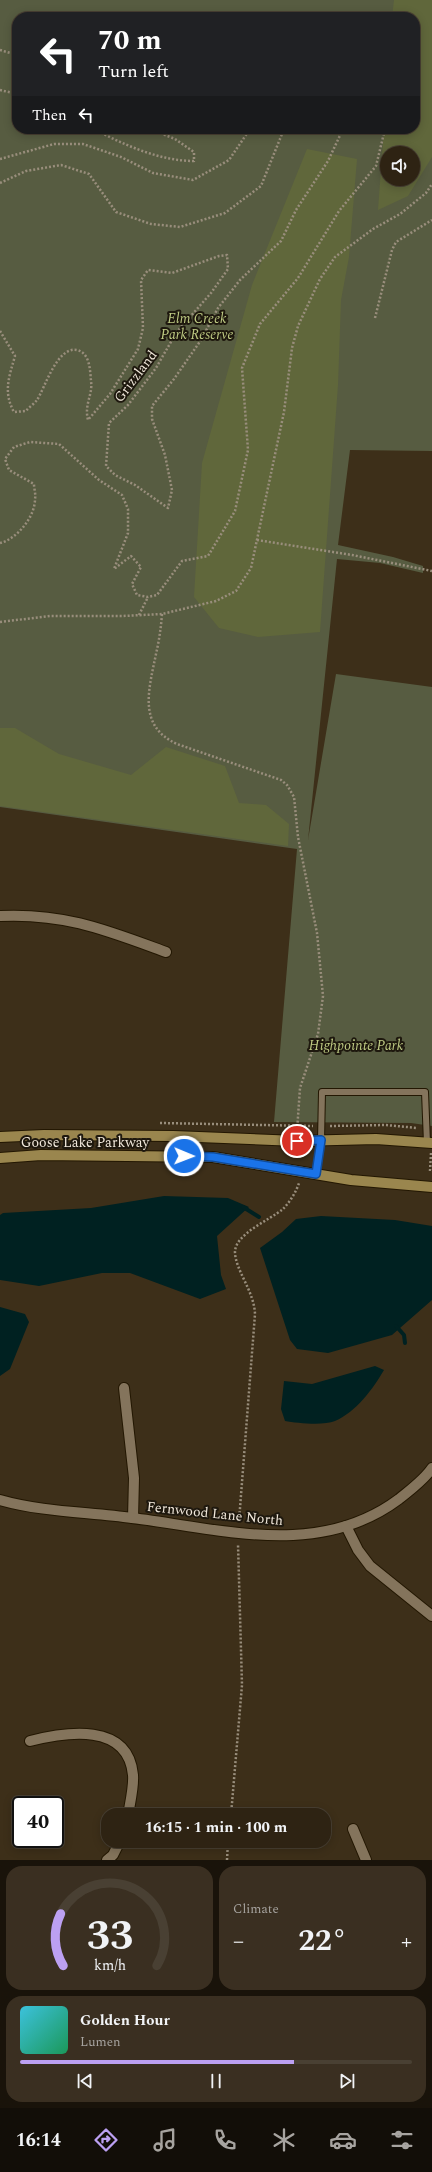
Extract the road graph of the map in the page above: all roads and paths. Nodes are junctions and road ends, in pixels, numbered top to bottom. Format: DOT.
graph roads {
  1 [pos="0,50"];
  2 [pos="12,54"];
  3 [pos="0,90"];
  4 [pos="12,93"];
  5 [pos="105,134"];
  6 [pos="162,134"];
  7 [pos="247,134"];
  8 [pos="282,134"];
  9 [pos="341,134"];
  10 [pos="384,134"];
  11 [pos="0,159"];
  12 [pos="0,183"];
  13 [pos="432,184"];
  14 [pos="432,220"];
  15 [pos="376,318"];
  16 [pos="0,332"];
  17 [pos="257,540"];
  18 [pos="0,543"];
  19 [pos="432,571"];
  20 [pos="148,597"];
  21 [pos="162,614"];
  22 [pos="139,615"];
  23 [pos="0,622"];
  24 [pos="0,916"];
  25 [pos="166,952"];
  26 [pos="156,1123"];
  27 [pos="296,1126"];
  28 [pos="321,1126"];
  29 [pos="426,1126"];
  30 [pos="0,1137"];
  31 [pos="321,1140"];
  32 [pos="297,1141"];
  33 [pos="429,1143"];
  34 [pos="0,1158"];
  35 [pos="302,1172"];
  36 [pos="316,1174"];
  37 [pos="432,1187"];
  38 [pos="124,1388"];
  39 [pos="432,1468"];
  40 [pos="0,1500"];
  41 [pos="133,1518"];
  42 [pos="346,1526"];
  43 [pos="238,1532"];
  44 [pos="432,1616"];
  45 [pos="30,1741"];
  46 [pos="129,1808"];
  47 [pos="232,1808"];
  48 [pos="353,1829"];
  49 [pos="116,1848"];
  50 [pos="228,1848"];
  51 [pos="107,1860"];
  52 [pos="227,1860"];
  53 [pos="366,1860"];
  1 -- 2 [label="path"];
  3 -- 4 [label="path"];
  5 -- 6 [label="path"];
  7 -- 11 [label="path"];
  8 -- 12 [label="path"];
  9 -- 16 [label="path, Grizzland"];
  10 -- 20 [label="path"];
  13 -- 17 [label="path"];
  14 -- 15 [label="path"];
  17 -- 19 [label="path"];
  17 -- 21 [label="path"];
  18 -- 20 [label="path"];
  20 -- 22 [label="path"];
  21 -- 22 [label="path"];
  21 -- 27 [label="path"];
  22 -- 23 [label="path"];
  24 -- 25 [label="street"];
  26 -- 27 [label="path"];
  27 -- 28 [label="path"];
  27 -- 32 [label="path"];
  28 -- 29 [label="path"];
  28 -- 29 [label="lane"];
  28 -- 31 [label="lane"];
  29 -- 33 [label="lane"];
  30 -- 32 [label="street, Goose Lake Parkway"];
  31 -- 32 [label="street, Goose Lake Parkway"];
  31 -- 33 [label="street, Goose Lake Parkway"];
  31 -- 36 [label="lane"];
  34 -- 35 [label="street, Goose Lake Parkway"];
  35 -- 36 [label="street, Goose Lake Parkway"];
  35 -- 43 [label="path"];
  36 -- 37 [label="street, Goose Lake Parkway"];
  38 -- 41 [label="street"];
  39 -- 42 [label="street, Fernwood Lane North"];
  40 -- 41 [label="street, Fernwood Lane North"];
  41 -- 43 [label="street, Fernwood Lane North"];
  42 -- 43 [label="street, Fernwood Lane North"];
  42 -- 44 [label="street"];
  43 -- 47 [label="path"];
  45 -- 46 [label="street"];
  48 -- 53 [label="street"];
  49 -- 51 [label="street"];
  50 -- 52 [label="path"];
}
